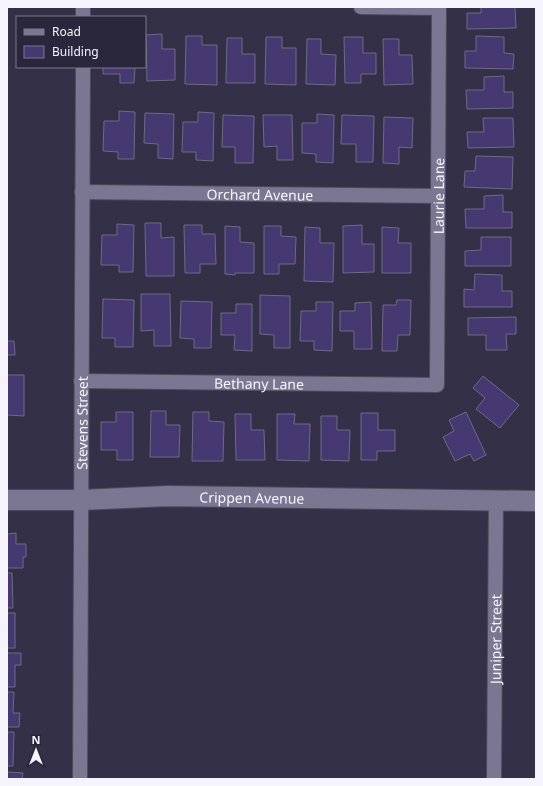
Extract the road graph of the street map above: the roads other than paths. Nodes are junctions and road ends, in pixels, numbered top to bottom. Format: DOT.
graph roads {
  1 [pos="360,7"];
  2 [pos="439,8"];
  3 [pos="83,68"];
  4 [pos="82,192"];
  5 [pos="438,196"];
  6 [pos="81,381"];
  7 [pos="437,385"];
  8 [pos="7,500"];
  9 [pos="81,500"];
  10 [pos="496,500"];
  11 [pos="536,501"];
  12 [pos="80,779"];
  13 [pos="494,779"];
  1 -- 2 [label="street"];
  2 -- 5 [label="street, Laurie Lane"];
  3 -- 4 [label="street, Stevens Street"];
  4 -- 5 [label="street, Orchard Avenue"];
  4 -- 6 [label="street, Stevens Street"];
  5 -- 7 [label="street, Laurie Lane"];
  6 -- 7 [label="street, Bethany Lane"];
  6 -- 9 [label="street, Stevens Street"];
  8 -- 9 [label="main road, Crippen Avenue"];
  9 -- 10 [label="main road, Crippen Avenue"];
  9 -- 12 [label="street, Stevens Street"];
  10 -- 11 [label="main road, Crippen Avenue"];
  10 -- 13 [label="street, Juniper Street"];
}
